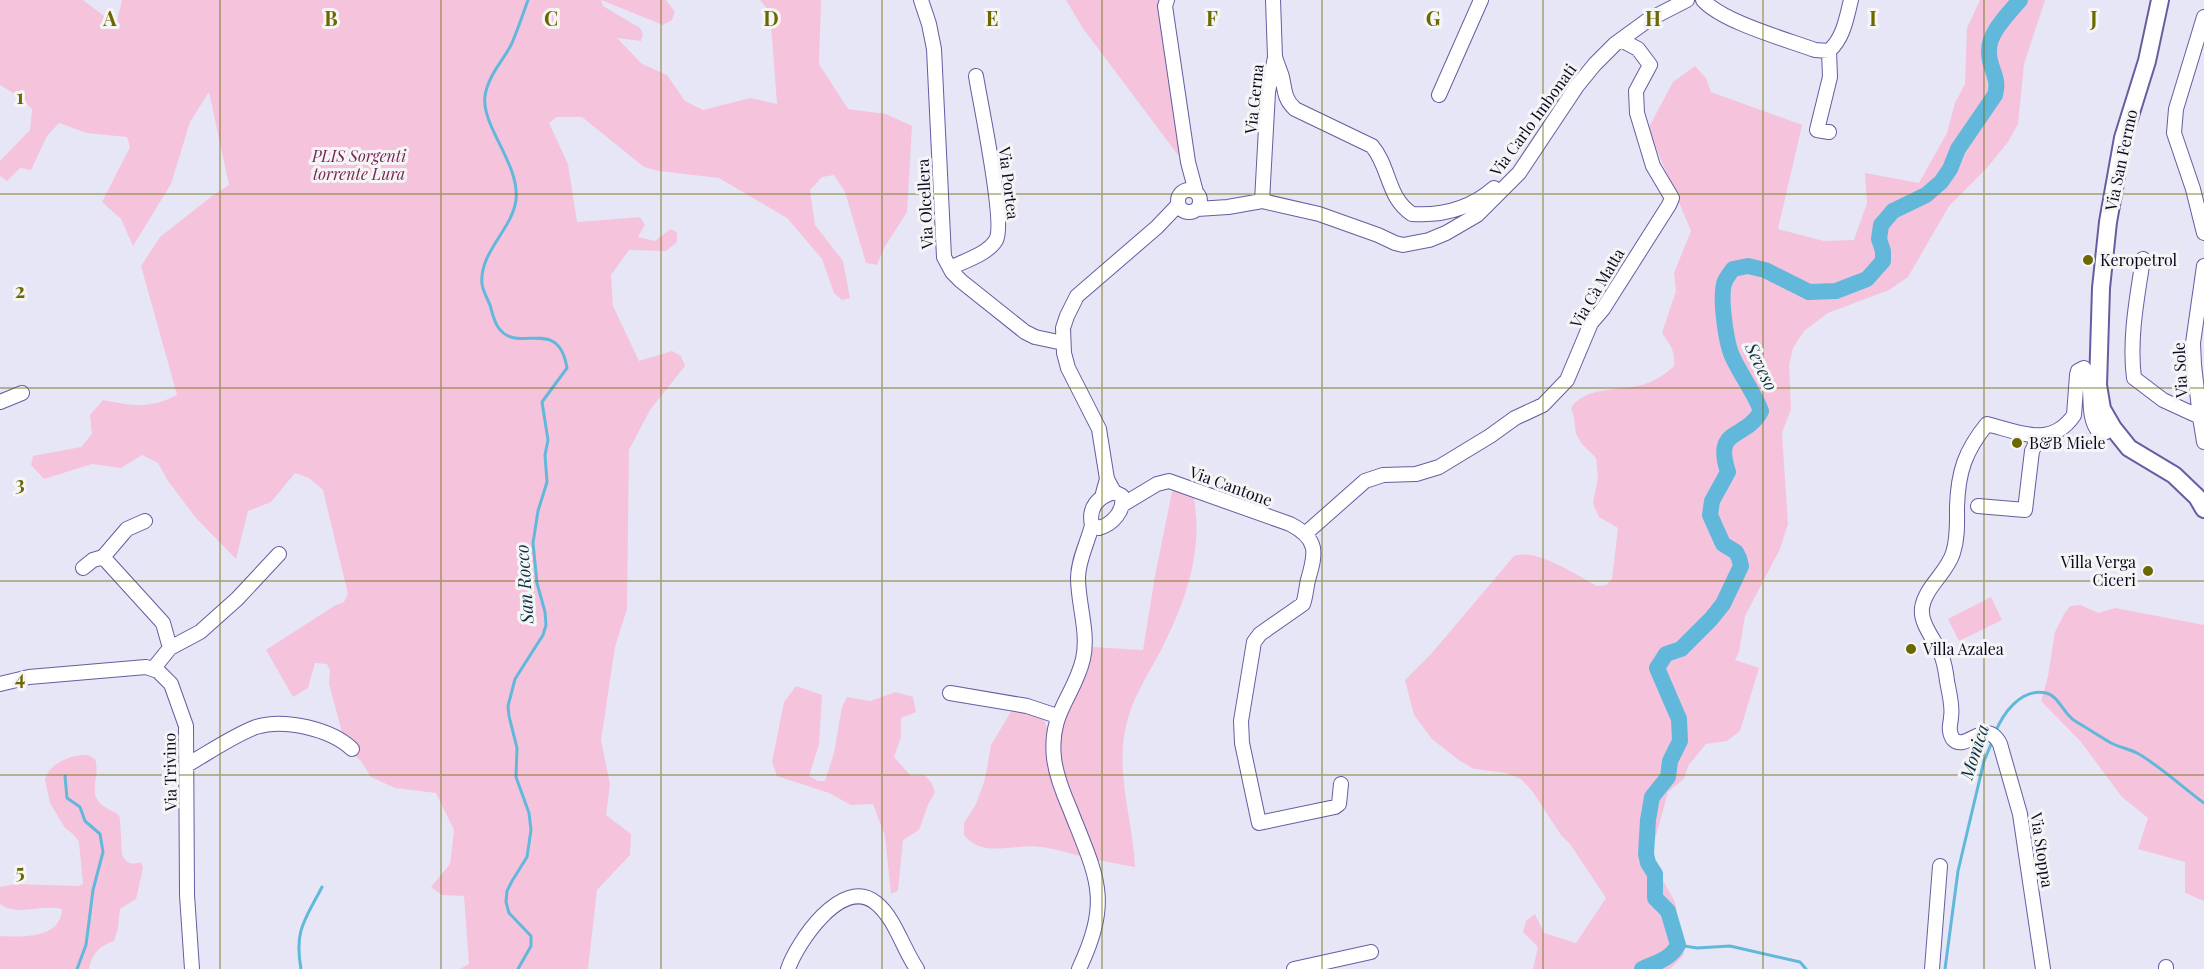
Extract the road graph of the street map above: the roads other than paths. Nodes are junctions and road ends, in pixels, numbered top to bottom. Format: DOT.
graph roads {
  1 [pos="921,0"];
  2 [pos="1167,0"];
  3 [pos="1274,0"];
  4 [pos="1481,0"];
  5 [pos="1687,0"];
  6 [pos="1702,0"];
  7 [pos="1851,0"];
  8 [pos="2160,0"];
  9 [pos="2204,16"];
  10 [pos="1621,40"];
  11 [pos="1829,51"];
  12 [pos="1275,57"];
  13 [pos="976,76"];
  14 [pos="1439,95"];
  15 [pos="1828,132"];
  16 [pos="1524,166"];
  17 [pos="1190,201"];
  18 [pos="1262,201"];
  19 [pos="2204,233"];
  20 [pos="2143,259"];
  21 [pos="2204,266"];
  22 [pos="950,268"];
  23 [pos="1063,343"];
  24 [pos="22,393"];
  25 [pos="0,402"];
  26 [pos="2202,417"];
  27 [pos="2113,428"];
  28 [pos="2044,436"];
  29 [pos="2204,442"];
  30 [pos="1119,497"];
  31 [pos="1978,506"];
  32 [pos="2204,509"];
  33 [pos="145,520"];
  34 [pos="1098,526"];
  35 [pos="1309,538"];
  36 [pos="279,554"];
  37 [pos="104,557"];
  38 [pos="83,568"];
  39 [pos="170,648"];
  40 [pos="153,669"];
  41 [pos="0,684"];
  42 [pos="950,693"];
  43 [pos="1057,716"];
  44 [pos="352,749"];
  45 [pos="187,765"];
  46 [pos="1341,784"];
  47 [pos="1940,866"];
  48 [pos="1371,952"];
  49 [pos="1353,963"];
  50 [pos="192,969"];
  51 [pos="788,969"];
  52 [pos="917,969"];
  53 [pos="1079,969"];
  54 [pos="1294,969"];
  55 [pos="1932,969"];
  56 [pos="2043,969"];
  1 -- 22 [label="street, Via Olcellera"];
  2 -- 17 [label="street"];
  3 -- 12 [label="street, Via Gerna"];
  4 -- 14 [label="street"];
  5 -- 10 [label="street, Via Carlo Imbonati"];
  6 -- 11 [label="street"];
  7 -- 11 [label="street"];
  8 -- 27 [label="main road, Via San Fermo"];
  9 -- 19 [label="street"];
  10 -- 16 [label="street, Via Carlo Imbonati"];
  10 -- 35 [label="street, Via Cà Matta"];
  11 -- 15 [label="street"];
  12 -- 16 [label="street"];
  12 -- 18 [label="street, Via Gerna"];
  13 -- 22 [label="street, Via Portea"];
  16 -- 18 [label="street, Via Carlo Imbonati"];
  17 -- 18 [label="street, Via Carlo Imbonati"];
  17 -- 23 [label="street"];
  20 -- 26 [label="street"];
  21 -- 26 [label="street, Via Sole"];
  22 -- 23 [label="street, Via Olcellera"];
  23 -- 30 [label="street"];
  24 -- 25 [label="street"];
  26 -- 29 [label="street, Via Sole"];
  27 -- 28 [label="street"];
  27 -- 32 [label="main road, Via San Fermo"];
  28 -- 31 [label="street"];
  28 -- 56 [label="street, Via Stoppa"];
  30 -- 34 [label="street"];
  30 -- 34 [label="street"];
  30 -- 35 [label="street, Via Cantone"];
  33 -- 37 [label="street"];
  34 -- 43 [label="street"];
  35 -- 46 [label="street"];
  36 -- 39 [label="street"];
  37 -- 38 [label="street"];
  37 -- 39 [label="street"];
  39 -- 40 [label="street"];
  40 -- 41 [label="street"];
  40 -- 45 [label="street, Via Trivino"];
  42 -- 43 [label="street"];
  43 -- 53 [label="street"];
  44 -- 45 [label="street"];
  45 -- 50 [label="street, Via Trivino"];
  47 -- 55 [label="street"];
  48 -- 49 [label="street"];
  49 -- 54 [label="street"];
  51 -- 52 [label="street"];
}
